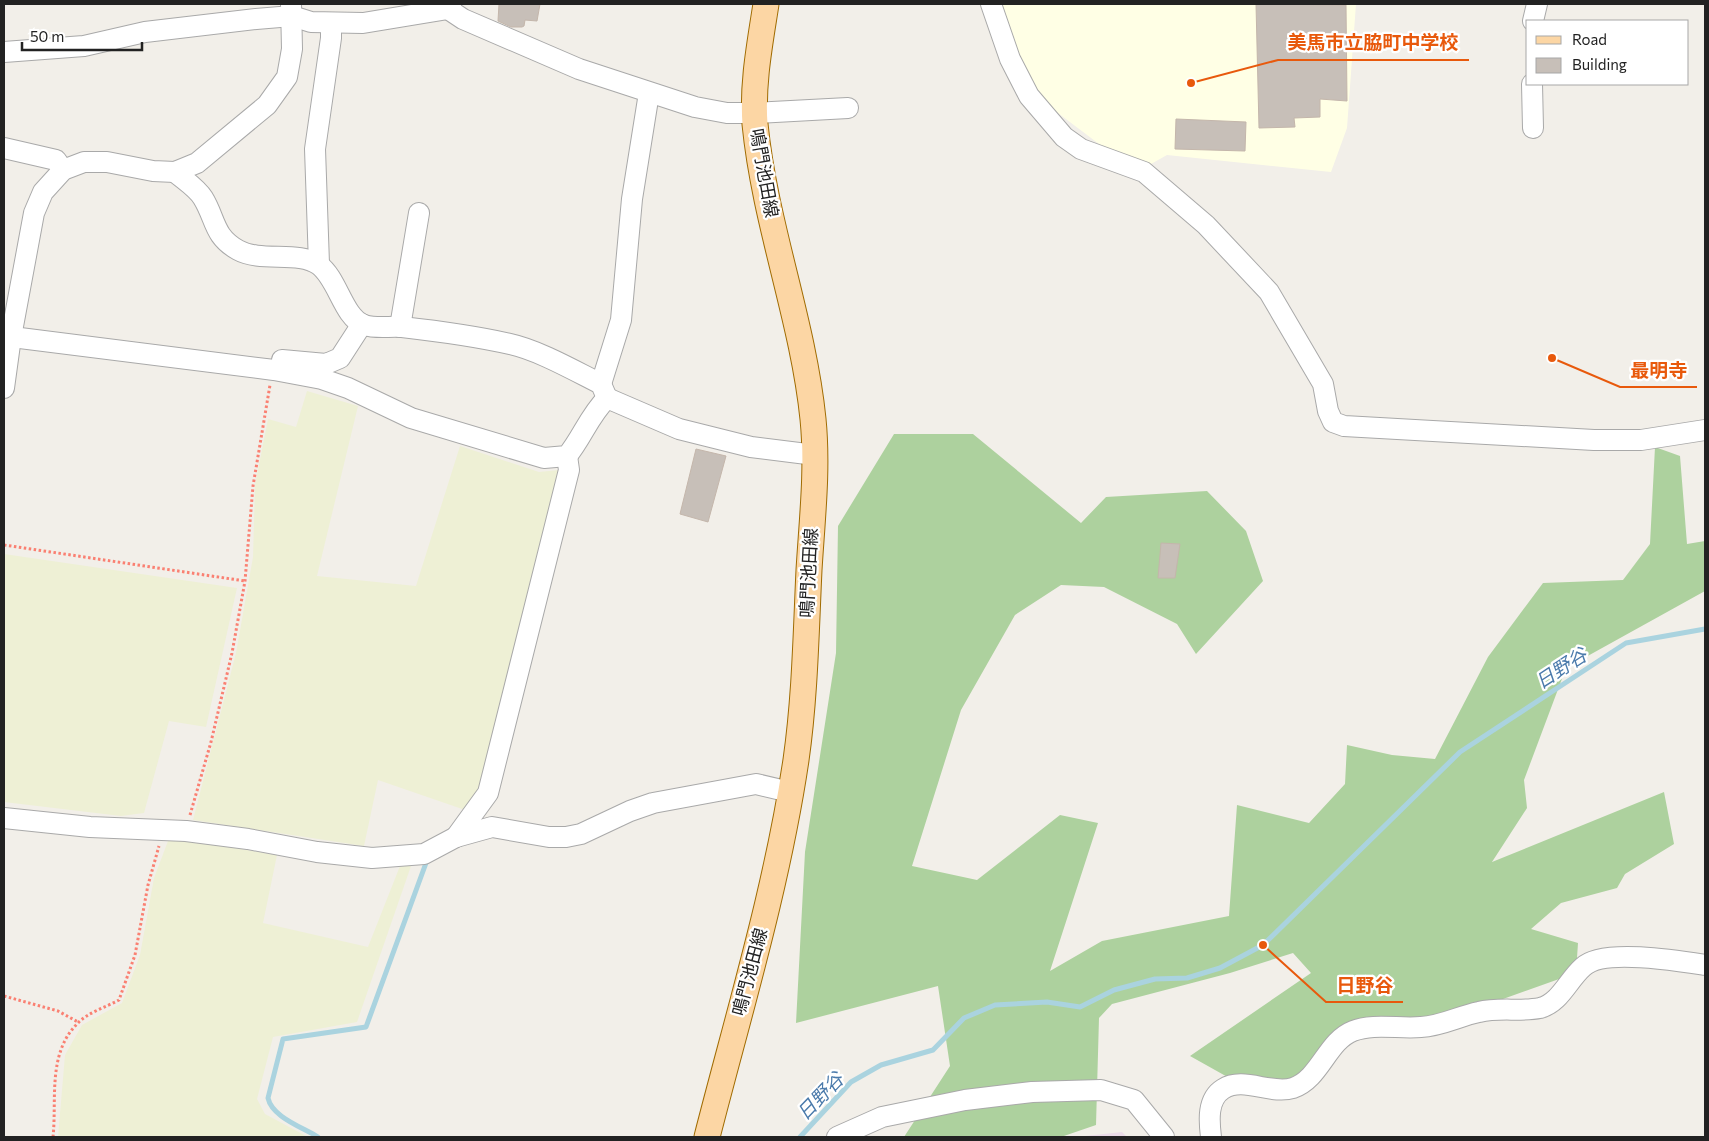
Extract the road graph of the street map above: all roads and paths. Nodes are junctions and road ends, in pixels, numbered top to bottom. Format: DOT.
graph roads {
  1 [pos="766,4"];
  2 [pos="991,4"];
  3 [pos="1537,4"];
  4 [pos="449,6"];
  5 [pos="292,10"];
  6 [pos="1533,20"];
  7 [pos="331,24"];
  8 [pos="4,52"];
  9 [pos="1532,85"];
  10 [pos="649,93"];
  11 [pos="848,108"];
  12 [pos="755,113"];
  13 [pos="1533,128"];
  14 [pos="4,148"];
  15 [pos="63,170"];
  16 [pos="175,172"];
  17 [pos="419,213"];
  18 [pos="319,264"];
  19 [pos="362,324"];
  20 [pos="400,327"];
  21 [pos="7,336"];
  22 [pos="274,370"];
  23 [pos="4,388"];
  24 [pos="604,391"];
  25 [pos="1705,430"];
  26 [pos="815,455"];
  27 [pos="567,456"];
  28 [pos="4,545"];
  29 [pos="245,581"];
  30 [pos="790,792"];
  31 [pos="4,818"];
  32 [pos="164,831"];
  33 [pos="186,831"];
  34 [pos="456,837"];
  35 [pos="1705,965"];
  36 [pos="4,996"];
  37 [pos="78,1022"];
  38 [pos="54,1137"];
  39 [pos="707,1137"];
  40 [pos="837,1137"];
  41 [pos="1164,1137"];
  42 [pos="1211,1137"];
  1 -- 12 [label="main road, 鳴門池田線"];
  2 -- 25 [label="street"];
  3 -- 6 [label="street"];
  4 -- 7 [label="street"];
  4 -- 10 [label="street"];
  5 -- 7 [label="street"];
  5 -- 8 [label="street"];
  5 -- 16 [label="street"];
  7 -- 18 [label="street"];
  9 -- 13 [label="street"];
  10 -- 12 [label="street"];
  10 -- 24 [label="street"];
  11 -- 12 [label="street"];
  12 -- 26 [label="main road, 鳴門池田線"];
  14 -- 15 [label="street"];
  15 -- 16 [label="street"];
  15 -- 21 [label="street"];
  16 -- 18 [label="street"];
  17 -- 20 [label="street"];
  18 -- 19 [label="street"];
  19 -- 20 [label="street"];
  19 -- 22 [label="street"];
  20 -- 24 [label="street"];
  21 -- 22 [label="street"];
  21 -- 23 [label="street"];
  22 -- 27 [label="street"];
  22 -- 29 [label="path"];
  24 -- 26 [label="street"];
  24 -- 27 [label="street"];
  26 -- 30 [label="main road, 鳴門池田線"];
  27 -- 34 [label="street"];
  28 -- 29 [label="path"];
  29 -- 33 [label="path"];
  30 -- 34 [label="street"];
  30 -- 39 [label="main road, 鳴門池田線"];
  31 -- 32 [label="street"];
  32 -- 33 [label="street"];
  32 -- 37 [label="path"];
  33 -- 34 [label="street"];
  35 -- 42 [label="street"];
  36 -- 37 [label="path"];
  37 -- 38 [label="path"];
  40 -- 41 [label="street"];
}
